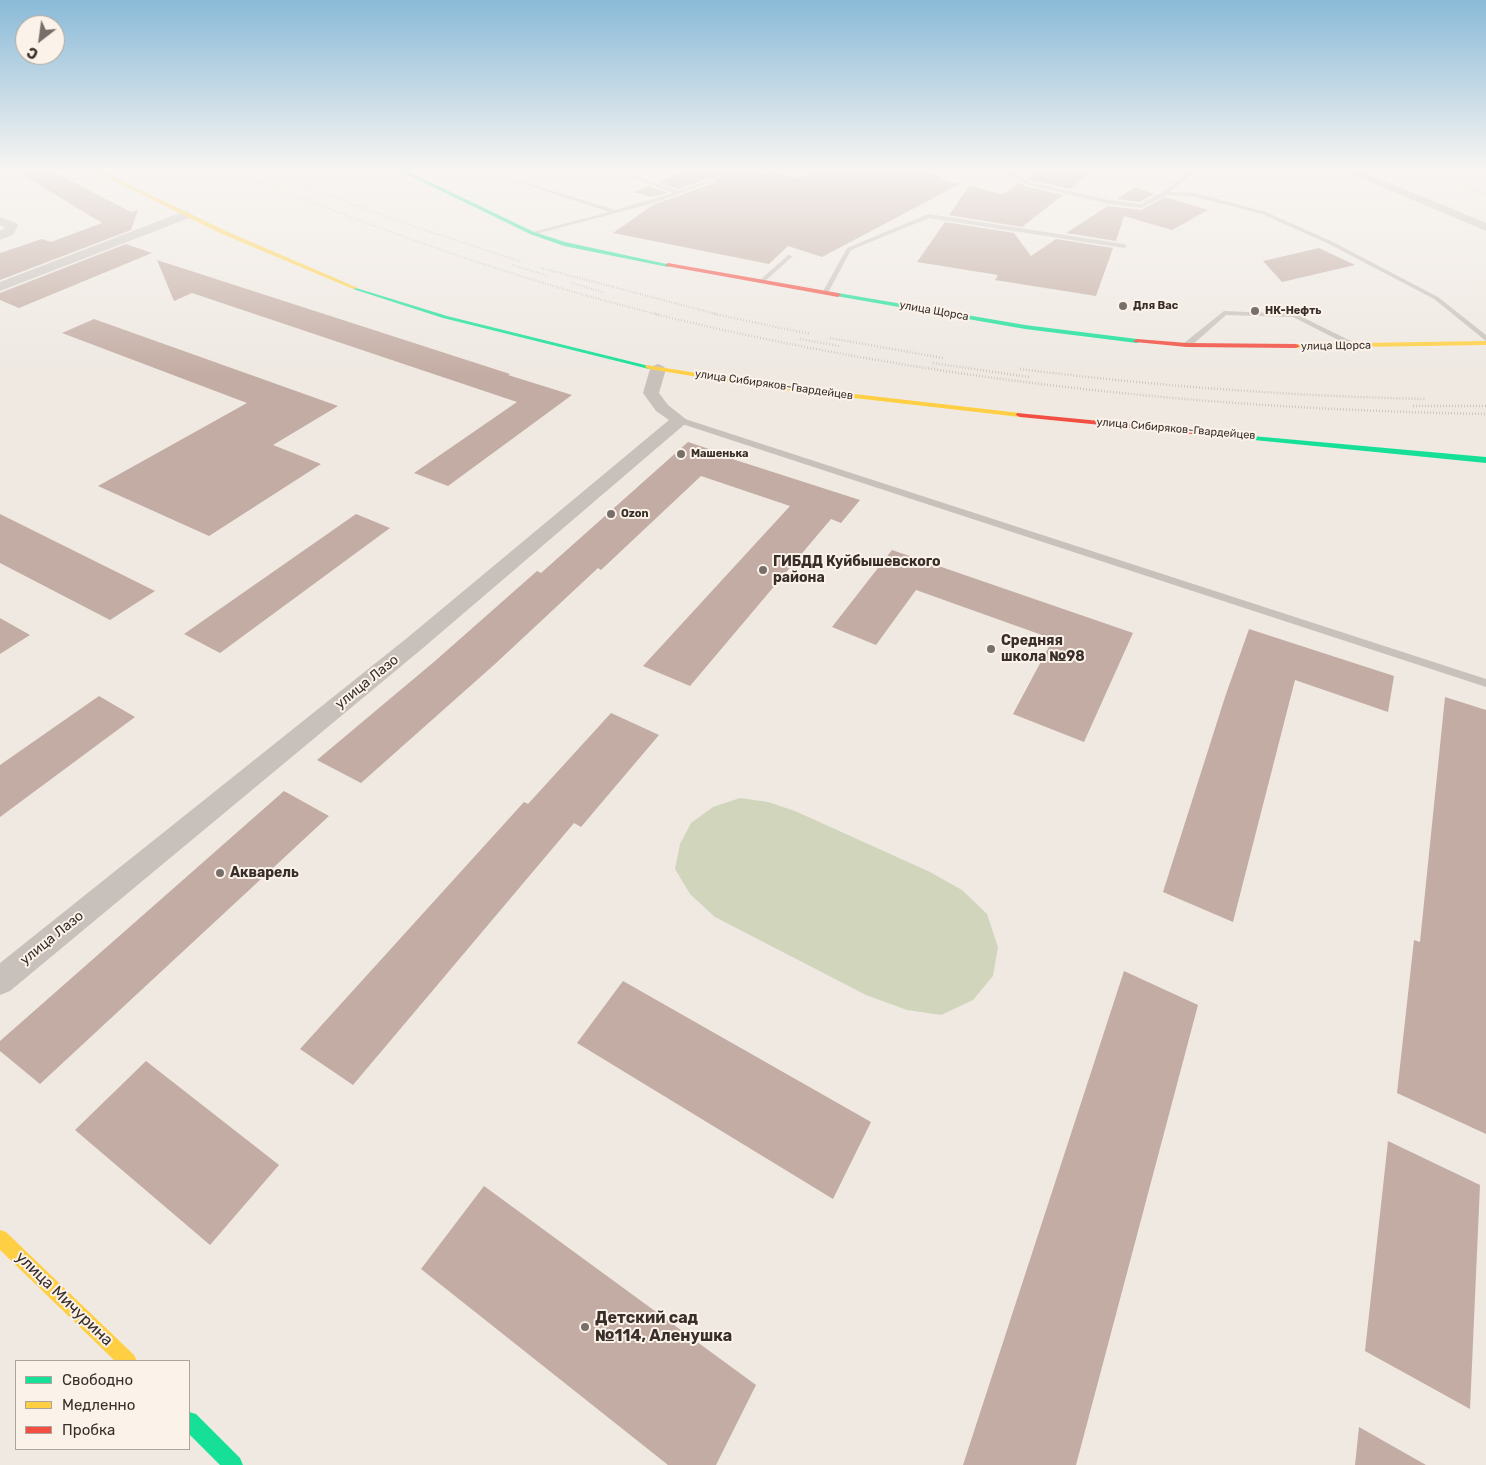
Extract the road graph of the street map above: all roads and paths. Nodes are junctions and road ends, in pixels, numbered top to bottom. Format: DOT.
graph roads {
  1 [pos="125,238"];
  2 [pos="236,238"];
  3 [pos="548,238"];
  4 [pos="874,238"];
  5 [pos="1074,238"];
  6 [pos="1321,238"];
  7 [pos="1124,246"];
  8 [pos="790,256"];
  9 [pos="761,282"];
  10 [pos="0,287"];
  11 [pos="825,293"];
  12 [pos="1486,341"];
  13 [pos="1187,345"];
  14 [pos="1355,345"];
  15 [pos="658,369"];
  16 [pos="679,420"];
  17 [pos="1486,460"];
  18 [pos="1486,683"];
  19 [pos="0,980"];
  20 [pos="0,1238"];
  21 [pos="127,1360"];
  22 [pos="190,1422"];
  23 [pos="233,1465"];
  1 -- 10 [label="street"];
  2 -- 15 [label="street, улица Сибиряков-Гвардейцев"];
  3 -- 9 [label="street, улица Щорса"];
  4 -- 11 [label="lane"];
  5 -- 7 [label="lane"];
  6 -- 12 [label="lane, улица Щорса"];
  8 -- 9 [label="lane"];
  9 -- 11 [label="street, улица Щорса"];
  11 -- 13 [label="street, улица Щорса"];
  12 -- 14 [label="street, улица Щорса"];
  13 -- 14 [label="street, улица Щорса"];
  13 -- 14 [label="lane"];
  15 -- 16 [label="street"];
  15 -- 17 [label="street, улица Сибиряков-Гвардейцев"];
  16 -- 18 [label="lane"];
  16 -- 19 [label="street, улица Лазо"];
  20 -- 21 [label="street, улица Мичурина"];
  22 -- 23 [label="street"];
}
